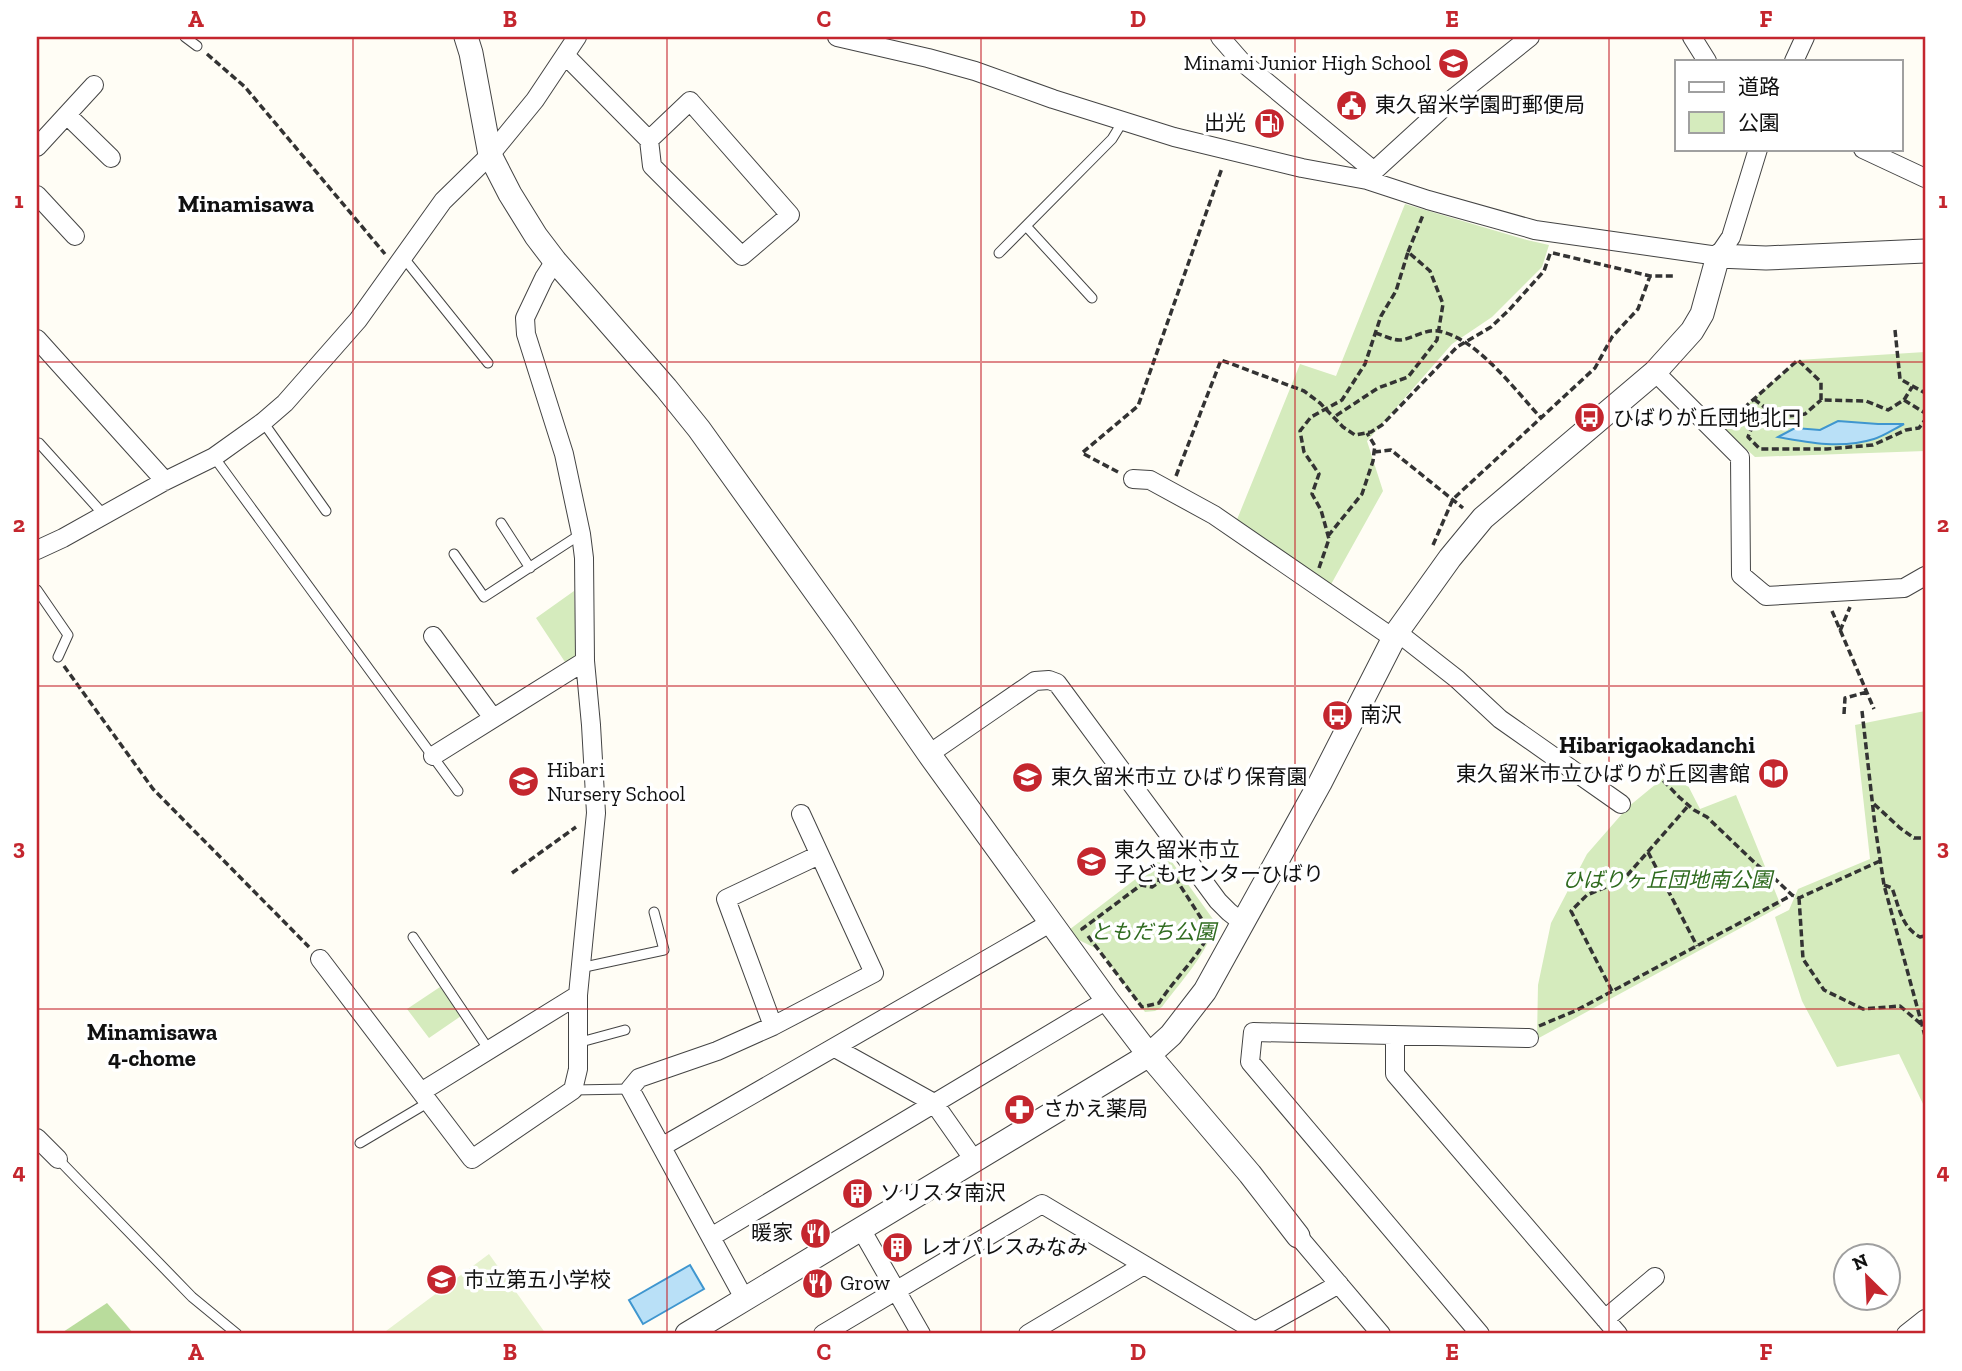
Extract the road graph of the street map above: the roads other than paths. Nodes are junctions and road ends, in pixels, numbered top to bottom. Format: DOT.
graph roads {
  1 [pos="185,37"];
  2 [pos="466,37"];
  3 [pos="577,37"];
  4 [pos="837,37"];
  5 [pos="1220,37"];
  6 [pos="1530,37"];
  7 [pos="1692,37"];
  8 [pos="1805,37"];
  9 [pos="197,46"];
  10 [pos="566,56"];
  11 [pos="1706,60"];
  12 [pos="1794,60"];
  13 [pos="94,85"];
  14 [pos="67,115"];
  15 [pos="1123,121"];
  16 [pos="649,140"];
  17 [pos="37,147"];
  18 [pos="1758,150"];
  19 [pos="1865,150"];
  20 [pos="490,155"];
  21 [pos="111,158"];
  22 [pos="1371,175"];
  23 [pos="1925,178"];
  24 [pos="37,195"];
  25 [pos="1026,226"];
  26 [pos="75,236"];
  27 [pos="1924,246"];
  28 [pos="999,253"];
  29 [pos="1718,256"];
  30 [pos="555,261"];
  31 [pos="399,262"];
  32 [pos="1092,298"];
  33 [pos="37,339"];
  34 [pos="488,363"];
  35 [pos="1655,372"];
  36 [pos="263,422"];
  37 [pos="37,445"];
  38 [pos="214,457"];
  39 [pos="1133,479"];
  40 [pos="165,481"];
  41 [pos="326,511"];
  42 [pos="104,515"];
  43 [pos="501,523"];
  44 [pos="581,534"];
  45 [pos="37,550"];
  46 [pos="454,554"];
  47 [pos="530,568"];
  48 [pos="1925,576"];
  49 [pos="37,590"];
  50 [pos="1395,635"];
  51 [pos="433,636"];
  52 [pos="58,657"];
  53 [pos="585,661"];
  54 [pos="493,718"];
  55 [pos="929,754"];
  56 [pos="433,756"];
  57 [pos="458,791"];
  58 [pos="1621,804"];
  59 [pos="801,814"];
  60 [pos="819,855"];
  61 [pos="654,912"];
  62 [pos="1050,923"];
  63 [pos="1243,923"];
  64 [pos="413,937"];
  65 [pos="320,959"];
  66 [pos="580,968"];
  67 [pos="578,995"];
  68 [pos="1107,999"];
  69 [pos="773,1026"];
  70 [pos="625,1030"];
  71 [pos="1529,1034"];
  72 [pos="1395,1035"];
  73 [pos="577,1043"];
  74 [pos="835,1048"];
  75 [pos="489,1050"];
  76 [pos="1149,1055"];
  77 [pos="630,1088"];
  78 [pos="573,1090"];
  79 [pos="425,1097"];
  80 [pos="934,1103"];
  81 [pos="37,1138"];
  82 [pos="360,1143"];
  83 [pos="663,1146"];
  84 [pos="58,1159"];
  85 [pos="974,1160"];
  86 [pos="861,1229"];
  87 [pos="1298,1236"];
  88 [pos="711,1237"];
  89 [pos="1144,1265"];
  90 [pos="1655,1277"];
  91 [pos="1339,1284"];
  92 [pos="895,1291"];
  93 [pos="745,1300"];
  94 [pos="1605,1319"];
  95 [pos="1925,1319"];
  96 [pos="1252,1333"];
  97 [pos="237,1334"];
  98 [pos="687,1334"];
  99 [pos="823,1334"];
  100 [pos="920,1334"];
  101 [pos="1028,1334"];
  102 [pos="1381,1334"];
  103 [pos="1480,1334"];
  104 [pos="1618,1334"];
  105 [pos="1906,1334"];
  1 -- 9 [label="lane"];
  2 -- 20 [label="street"];
  3 -- 10 [label="street"];
  4 -- 15 [label="street"];
  5 -- 22 [label="street"];
  6 -- 22 [label="street"];
  7 -- 11 [label="street"];
  8 -- 12 [label="street"];
  10 -- 16 [label="street"];
  10 -- 20 [label="street"];
  13 -- 14 [label="street"];
  14 -- 17 [label="street"];
  14 -- 21 [label="street"];
  15 -- 22 [label="street"];
  15 -- 25 [label="lane"];
  16 -- 16 [label="street"];
  18 -- 29 [label="street"];
  19 -- 23 [label="street"];
  20 -- 30 [label="street"];
  20 -- 31 [label="street"];
  22 -- 29 [label="street"];
  24 -- 26 [label="street"];
  25 -- 28 [label="lane"];
  25 -- 32 [label="lane"];
  27 -- 29 [label="street"];
  29 -- 35 [label="street"];
  30 -- 44 [label="street"];
  30 -- 55 [label="street"];
  31 -- 34 [label="lane"];
  31 -- 36 [label="street"];
  33 -- 40 [label="street"];
  35 -- 48 [label="street"];
  35 -- 50 [label="street"];
  36 -- 38 [label="street"];
  36 -- 41 [label="lane"];
  37 -- 42 [label="lane"];
  38 -- 40 [label="street"];
  38 -- 56 [label="lane"];
  39 -- 50 [label="street"];
  40 -- 42 [label="street"];
  42 -- 45 [label="street"];
  43 -- 47 [label="lane"];
  44 -- 47 [label="lane"];
  44 -- 53 [label="street"];
  46 -- 47 [label="lane"];
  49 -- 52 [label="lane"];
  50 -- 58 [label="street"];
  50 -- 63 [label="street"];
  51 -- 54 [label="street"];
  53 -- 54 [label="street"];
  53 -- 66 [label="street"];
  54 -- 56 [label="street"];
  55 -- 62 [label="street"];
  55 -- 63 [label="street"];
  56 -- 57 [label="lane"];
  59 -- 60 [label="street"];
  60 -- 69 [label="street"];
  60 -- 69 [label="street"];
  61 -- 66 [label="lane"];
  62 -- 68 [label="street"];
  62 -- 74 [label="street"];
  63 -- 76 [label="street"];
  64 -- 75 [label="lane"];
  65 -- 79 [label="street"];
  66 -- 67 [label="street"];
  67 -- 73 [label="street"];
  67 -- 75 [label="street"];
  68 -- 76 [label="street"];
  68 -- 80 [label="street"];
  69 -- 77 [label="street"];
  70 -- 73 [label="lane"];
  71 -- 72 [label="street"];
  72 -- 94 [label="street"];
  72 -- 103 [label="street"];
  73 -- 78 [label="street"];
  74 -- 80 [label="street"];
  74 -- 83 [label="street"];
  75 -- 79 [label="street"];
  76 -- 85 [label="street"];
  76 -- 87 [label="street"];
  77 -- 78 [label="lane"];
  77 -- 83 [label="street"];
  78 -- 79 [label="street"];
  79 -- 82 [label="lane"];
  80 -- 85 [label="street"];
  80 -- 88 [label="street"];
  81 -- 84 [label="street"];
  83 -- 88 [label="street"];
  84 -- 97 [label="lane"];
  85 -- 86 [label="street"];
  86 -- 92 [label="street"];
  86 -- 93 [label="street"];
  87 -- 91 [label="street"];
  88 -- 93 [label="street"];
  89 -- 92 [label="street"];
  89 -- 96 [label="street"];
  89 -- 101 [label="street"];
  90 -- 94 [label="street"];
  91 -- 96 [label="street"];
  91 -- 102 [label="street"];
  92 -- 99 [label="street"];
  92 -- 100 [label="street"];
  93 -- 98 [label="street"];
  94 -- 104 [label="street"];
  95 -- 105 [label="street"];
}
